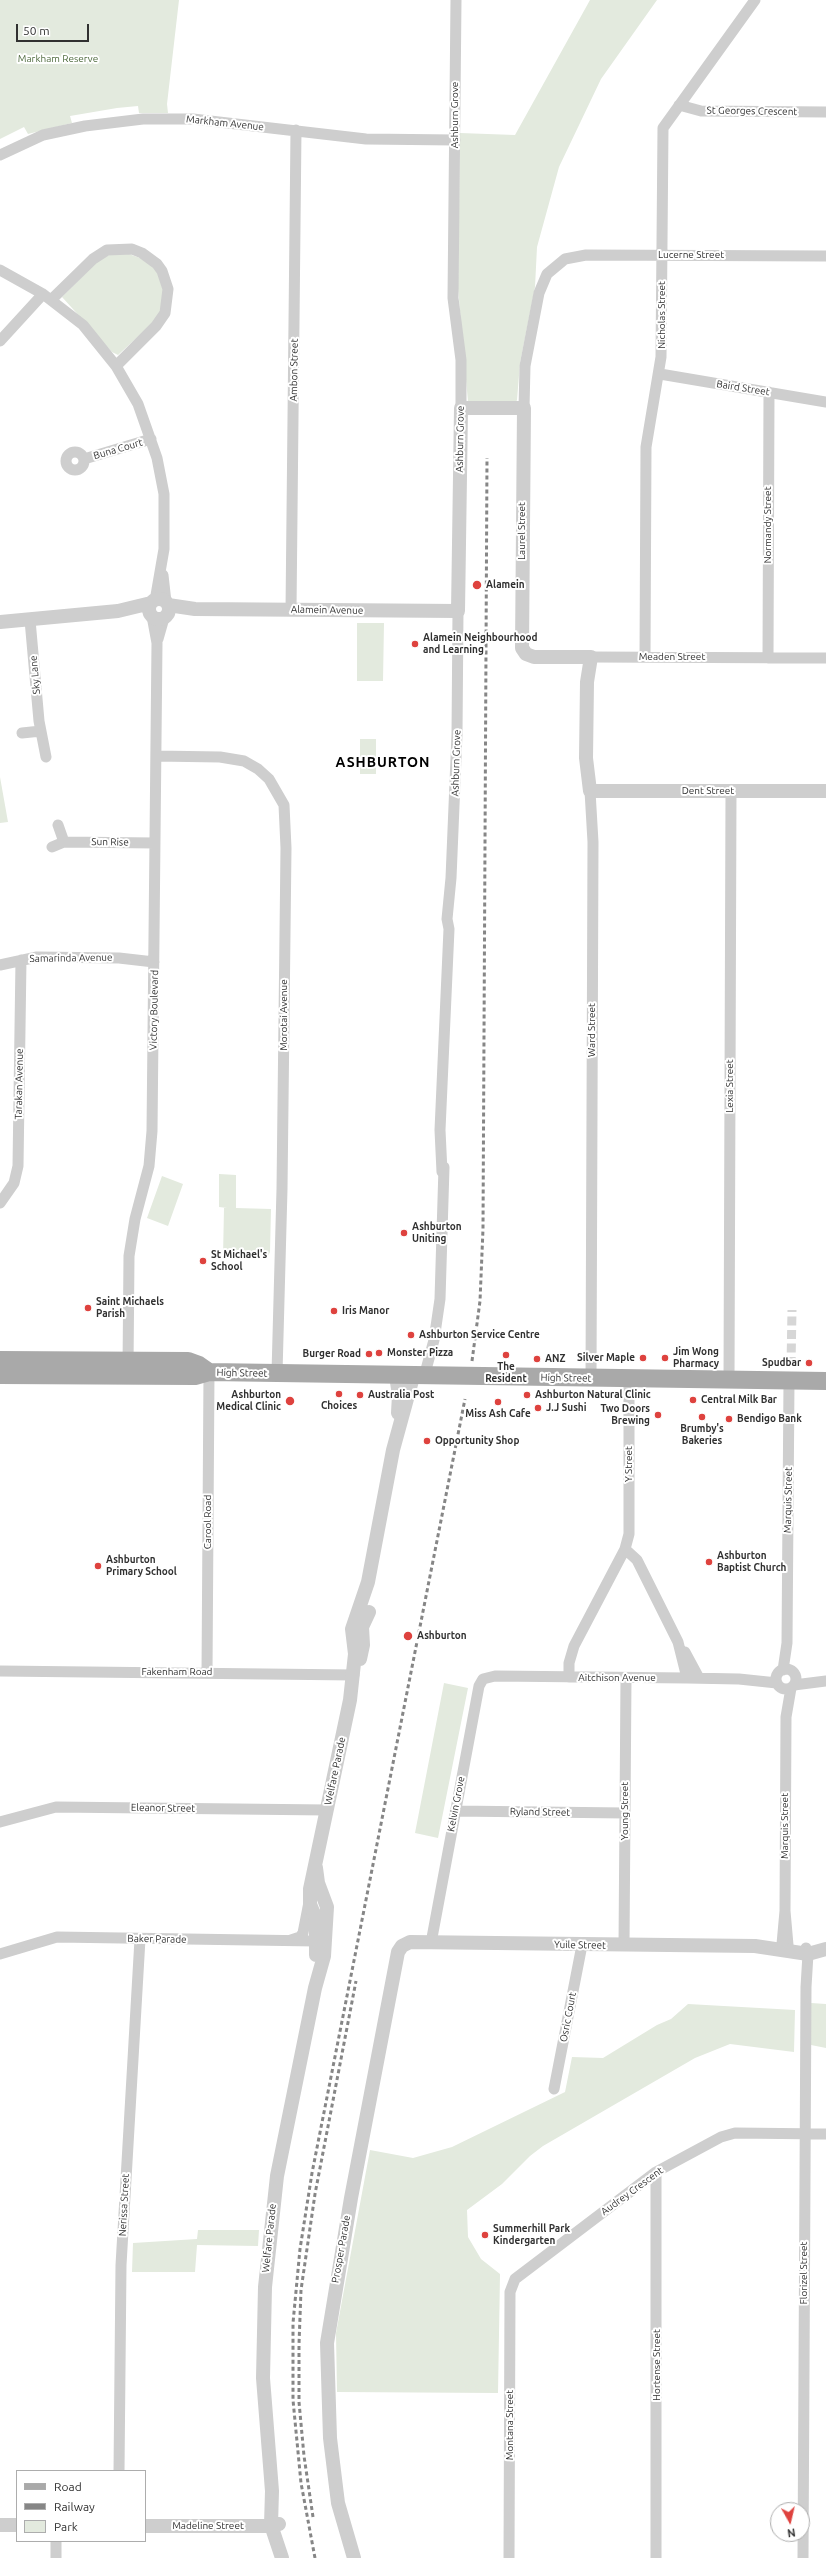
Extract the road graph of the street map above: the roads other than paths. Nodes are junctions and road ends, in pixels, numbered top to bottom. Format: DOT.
graph roads {
  1 [pos="456,0"];
  2 [pos="755,0"];
  3 [pos="679,105"];
  4 [pos="826,112"];
  5 [pos="296,130"];
  6 [pos="455,140"];
  7 [pos="0,155"];
  8 [pos="662,255"];
  9 [pos="826,256"];
  10 [pos="558,264"];
  11 [pos="0,270"];
  12 [pos="47,297"];
  13 [pos="0,341"];
  14 [pos="116,366"];
  15 [pos="660,374"];
  16 [pos="769,392"];
  17 [pos="826,402"];
  18 [pos="461,411"];
  19 [pos="524,411"];
  20 [pos="151,440"];
  21 [pos="84,459"];
  22 [pos="159,609"];
  23 [pos="291,610"];
  24 [pos="458,612"];
  25 [pos="30,620"];
  26 [pos="0,622"];
  27 [pos="522,648"];
  28 [pos="587,657"];
  29 [pos="645,657"];
  30 [pos="768,658"];
  31 [pos="826,658"];
  32 [pos="41,731"];
  33 [pos="22,733"];
  34 [pos="156,756"];
  35 [pos="46,757"];
  36 [pos="590,791"];
  37 [pos="731,791"];
  38 [pos="826,791"];
  39 [pos="58,825"];
  40 [pos="64,842"];
  41 [pos="155,843"];
  42 [pos="52,846"];
  43 [pos="154,958"];
  44 [pos="21,960"];
  45 [pos="0,965"];
  46 [pos="0,1203"];
  47 [pos="0,1360"];
  48 [pos="128,1368"];
  49 [pos="209,1372"];
  50 [pos="277,1373"];
  51 [pos="0,1375"];
  52 [pos="418,1377"];
  53 [pos="591,1378"];
  54 [pos="629,1379"];
  55 [pos="729,1380"];
  56 [pos="789,1381"];
  57 [pos="826,1381"];
  58 [pos="625,1549"];
  59 [pos="678,1642"];
  60 [pos="574,1646"];
  61 [pos="0,1671"];
  62 [pos="207,1672"];
  63 [pos="354,1675"];
  64 [pos="496,1676"];
  65 [pos="556,1677"];
  66 [pos="569,1677"];
  67 [pos="626,1678"];
  68 [pos="687,1678"];
  69 [pos="699,1678"];
  70 [pos="786,1679"];
  71 [pos="826,1680"];
  72 [pos="327,1810"];
  73 [pos="455,1811"];
  74 [pos="625,1813"];
  75 [pos="0,1822"];
  76 [pos="316,1868"];
  77 [pos="309,1899"];
  78 [pos="140,1939"];
  79 [pos="288,1941"];
  80 [pos="321,1941"];
  81 [pos="431,1943"];
  82 [pos="405,1944"];
  83 [pos="582,1945"];
  84 [pos="624,1945"];
  85 [pos="826,1945"];
  86 [pos="785,1946"];
  87 [pos="826,1949"];
  88 [pos="805,1952"];
  89 [pos="0,1954"];
  90 [pos="554,2089"];
  91 [pos="805,2134"];
  92 [pos="826,2134"];
  93 [pos="656,2172"];
  94 [pos="510,2292"];
  95 [pos="119,2470"];
  96 [pos="275,2524"];
  97 [pos="0,2525"];
  98 [pos="16,2525"];
  99 [pos="146,2526"];
  100 [pos="56,2542"];
  101 [pos="282,2556"];
  102 [pos="56,2558"];
  103 [pos="354,2558"];
  104 [pos="509,2558"];
  105 [pos="656,2558"];
  106 [pos="803,2558"];
  1 -- 6 [label="street, Ashburn Grove"];
  2 -- 3 [label="street, Nicholas Street"];
  3 -- 4 [label="street, St Georges Crescent"];
  3 -- 8 [label="street, Nicholas Street"];
  5 -- 6 [label="street, Markham Avenue"];
  5 -- 7 [label="street, Markham Avenue"];
  5 -- 23 [label="street, Ambon Street"];
  6 -- 18 [label="street, Ashburn Grove"];
  8 -- 9 [label="street, Lucerne Street"];
  8 -- 10 [label="street, Lucerne Street"];
  8 -- 15 [label="street, Nicholas Street"];
  10 -- 19 [label="street, Laurel Street"];
  11 -- 12 [label="street, Victory Boulevard"];
  12 -- 13 [label="street"];
  12 -- 14 [label="street, Victory Boulevard"];
  12 -- 14 [label="street"];
  14 -- 20 [label="street, Victory Boulevard"];
  15 -- 16 [label="street, Baird Street"];
  15 -- 29 [label="street, Nicholas Street"];
  16 -- 17 [label="street, Baird Street"];
  16 -- 30 [label="street, Normandy Street"];
  18 -- 19 [label="street"];
  18 -- 24 [label="street, Ashburn Grove"];
  19 -- 27 [label="street, Laurel Street"];
  20 -- 21 [label="street, Buna Court"];
  20 -- 22 [label="street, Victory Boulevard"];
  22 -- 23 [label="street, Alamein Avenue"];
  22 -- 25 [label="street, Alamein Avenue"];
  22 -- 34 [label="street, Victory Boulevard"];
  23 -- 24 [label="street, Alamein Avenue"];
  24 -- 52 [label="street, Ashburn Grove"];
  25 -- 26 [label="street, Alamein Avenue"];
  25 -- 32 [label="street, Sky Lane"];
  27 -- 28 [label="street, Meaden Street"];
  28 -- 29 [label="street, Meaden Street"];
  28 -- 36 [label="street, Ward Street"];
  29 -- 30 [label="street, Meaden Street"];
  30 -- 31 [label="street, Meaden Street"];
  32 -- 33 [label="street"];
  32 -- 35 [label="street, Sky Lane"];
  34 -- 41 [label="street, Victory Boulevard"];
  34 -- 50 [label="street, Morotai Avenue"];
  36 -- 37 [label="street, Dent Street"];
  36 -- 53 [label="street, Ward Street"];
  37 -- 38 [label="street, Dent Street"];
  37 -- 55 [label="street, Lexia Street"];
  39 -- 40 [label="street"];
  40 -- 41 [label="street, Sun Rise"];
  40 -- 42 [label="street, Sun Rise"];
  41 -- 43 [label="street, Victory Boulevard"];
  43 -- 44 [label="street, Samarinda Avenue"];
  43 -- 48 [label="street, Victory Boulevard"];
  44 -- 45 [label="street, Samarinda Avenue"];
  44 -- 46 [label="street, Tarakan Avenue"];
  47 -- 48 [label="main road, High Street"];
  48 -- 49 [label="main road, High Street"];
  48 -- 51 [label="main road, High Street"];
  49 -- 50 [label="main road, High Street"];
  49 -- 62 [label="street, Carool Road"];
  50 -- 52 [label="main road, High Street"];
  52 -- 53 [label="main road, High Street"];
  52 -- 63 [label="street, Welfare Parade"];
  53 -- 54 [label="main road, High Street"];
  54 -- 55 [label="main road, High Street"];
  54 -- 58 [label="street, Y Street"];
  55 -- 56 [label="main road, High Street"];
  56 -- 57 [label="main road, High Street"];
  56 -- 70 [label="street, Marquis Street"];
  58 -- 59 [label="street"];
  58 -- 60 [label="street, Y Street"];
  59 -- 68 [label="street"];
  59 -- 69 [label="street"];
  60 -- 65 [label="street, Y Street"];
  60 -- 66 [label="street, Y Street"];
  61 -- 62 [label="street, Fakenham Road"];
  62 -- 63 [label="street, Fakenham Road"];
  63 -- 72 [label="street, Welfare Parade"];
  64 -- 65 [label="street, Aitchison Avenue"];
  64 -- 73 [label="street, Kelvin Grove"];
  65 -- 66 [label="street, Aitchison Avenue"];
  66 -- 67 [label="street, Aitchison Avenue"];
  67 -- 68 [label="street, Aitchison Avenue"];
  67 -- 74 [label="street, Young Street"];
  68 -- 69 [label="street, Aitchison Avenue"];
  69 -- 70 [label="street, Aitchison Avenue"];
  70 -- 71 [label="street, Aitchison Avenue"];
  70 -- 86 [label="street, Marquis Street"];
  72 -- 75 [label="street, Eleanor Street"];
  72 -- 76 [label="street, Welfare Parade"];
  73 -- 74 [label="street, Ryland Street"];
  73 -- 81 [label="street, Kelvin Grove"];
  74 -- 84 [label="street, Young Street"];
  76 -- 77 [label="street, Welfare Parade"];
  76 -- 80 [label="street, Welfare Parade"];
  77 -- 79 [label="street"];
  77 -- 80 [label="street, Welfare Parade"];
  78 -- 79 [label="street, Baker Parade"];
  78 -- 89 [label="street, Baker Parade"];
  78 -- 95 [label="street, Nerissa Street"];
  79 -- 80 [label="street, Baker Parade"];
  80 -- 96 [label="street, Welfare Parade"];
  81 -- 82 [label="street, Yuile Street"];
  81 -- 83 [label="street, Yuile Street"];
  82 -- 103 [label="street, Prosper Parade"];
  83 -- 84 [label="street, Yuile Street"];
  83 -- 90 [label="street, Osric Court"];
  84 -- 86 [label="street, Yuile Street"];
  85 -- 88 [label="street, Yuile Street"];
  86 -- 88 [label="street, Yuile Street"];
  87 -- 88 [label="street, Yuile Street"];
  88 -- 91 [label="street, Florizel Street"];
  91 -- 92 [label="street, Audrey Crescent"];
  91 -- 93 [label="street, Audrey Crescent"];
  91 -- 106 [label="street, Florizel Street"];
  93 -- 94 [label="street, Audrey Crescent"];
  93 -- 105 [label="street, Hortense Street"];
  94 -- 104 [label="street, Montana Street"];
  96 -- 99 [label="street, Madeline Street"];
  96 -- 101 [label="street, Welfare Parade"];
  97 -- 98 [label="street"];
  100 -- 102 [label="street"];
}
